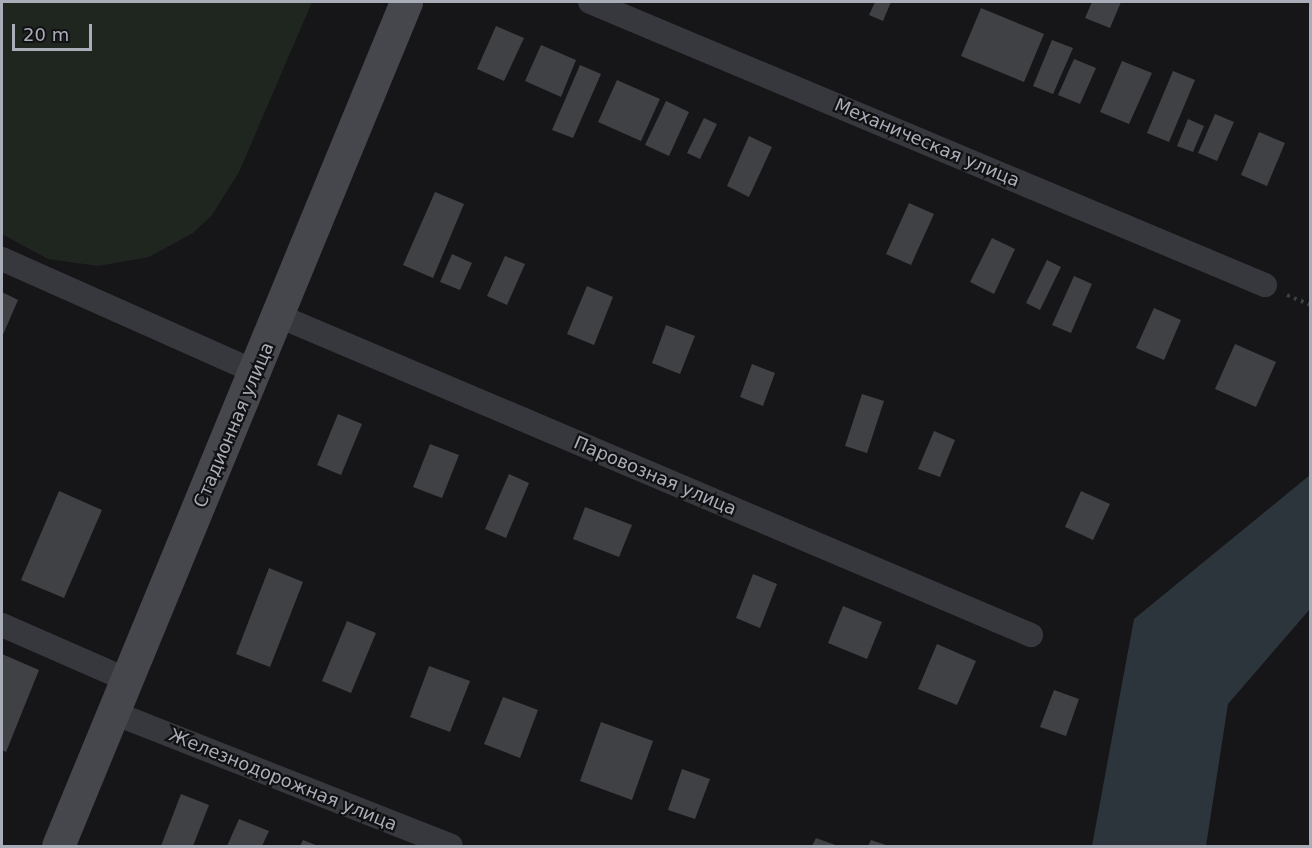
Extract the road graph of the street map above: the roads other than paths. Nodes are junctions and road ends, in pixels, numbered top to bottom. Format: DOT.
graph roads {
  1 [pos="406,2"];
  2 [pos="590,2"];
  3 [pos="2,259"];
  4 [pos="1265,285"];
  5 [pos="279,316"];
  6 [pos="256,372"];
  7 [pos="2,625"];
  8 [pos="1031,635"];
  9 [pos="127,680"];
  10 [pos="114,713"];
  11 [pos="58,846"];
  12 [pos="451,846"];
  1 -- 5 [label="street, Стадионная улица"];
  2 -- 4 [label="street, Механическая улица"];
  3 -- 6 [label="street"];
  5 -- 6 [label="street, Стадионная улица"];
  5 -- 8 [label="street, Паровозная улица"];
  6 -- 9 [label="street, Стадионная улица"];
  7 -- 9 [label="street"];
  9 -- 10 [label="street, Стадионная улица"];
  10 -- 11 [label="street, Стадионная улица"];
  10 -- 12 [label="street, Железнодорожная улица"];
}
